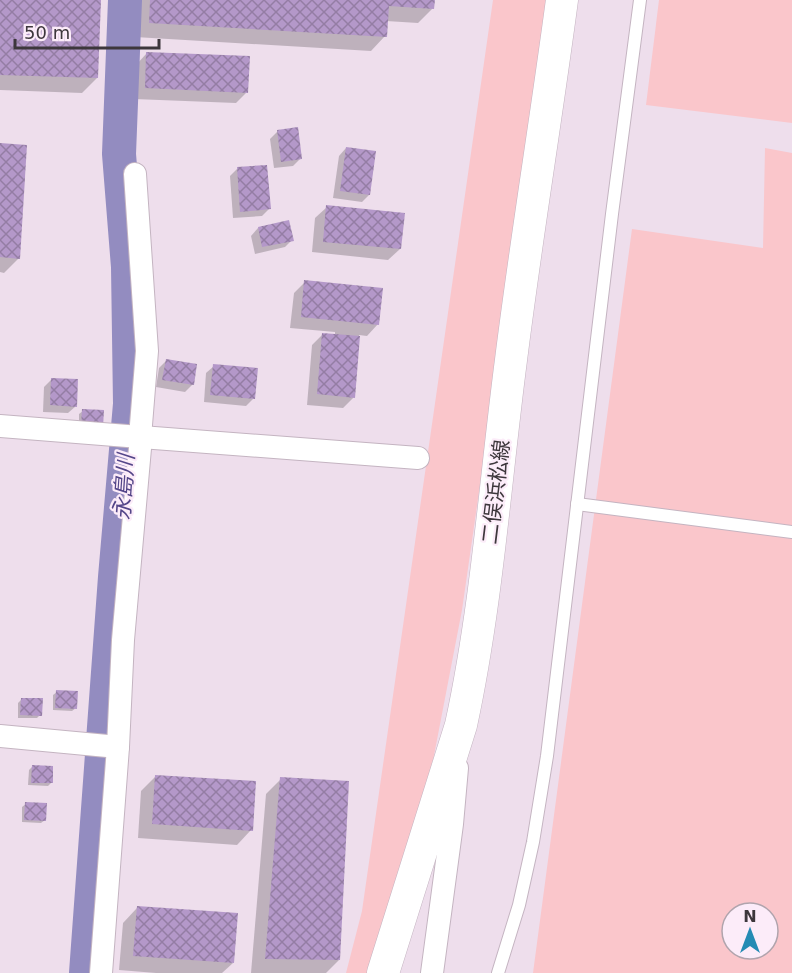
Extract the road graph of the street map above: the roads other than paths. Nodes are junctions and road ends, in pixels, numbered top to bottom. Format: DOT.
graph roads {
  1 [pos="562,0"];
  2 [pos="640,0"];
  3 [pos="135,174"];
  4 [pos="0,426"];
  5 [pos="134,436"];
  6 [pos="418,458"];
  7 [pos="577,504"];
  8 [pos="792,532"];
  9 [pos="460,725"];
  10 [pos="0,736"];
  11 [pos="109,746"];
  12 [pos="101,973"];
  13 [pos="382,973"];
  14 [pos="432,973"];
  15 [pos="498,973"];
  1 -- 9 [label="main road, 二俣浜松線"];
  2 -- 7 [label="lane"];
  3 -- 5 [label="street"];
  4 -- 5 [label="street"];
  5 -- 6 [label="street"];
  5 -- 11 [label="street"];
  7 -- 8 [label="lane"];
  7 -- 15 [label="lane"];
  9 -- 13 [label="main road, 二俣浜松線"];
  9 -- 14 [label="street"];
  10 -- 11 [label="street"];
  11 -- 12 [label="street"];
}
